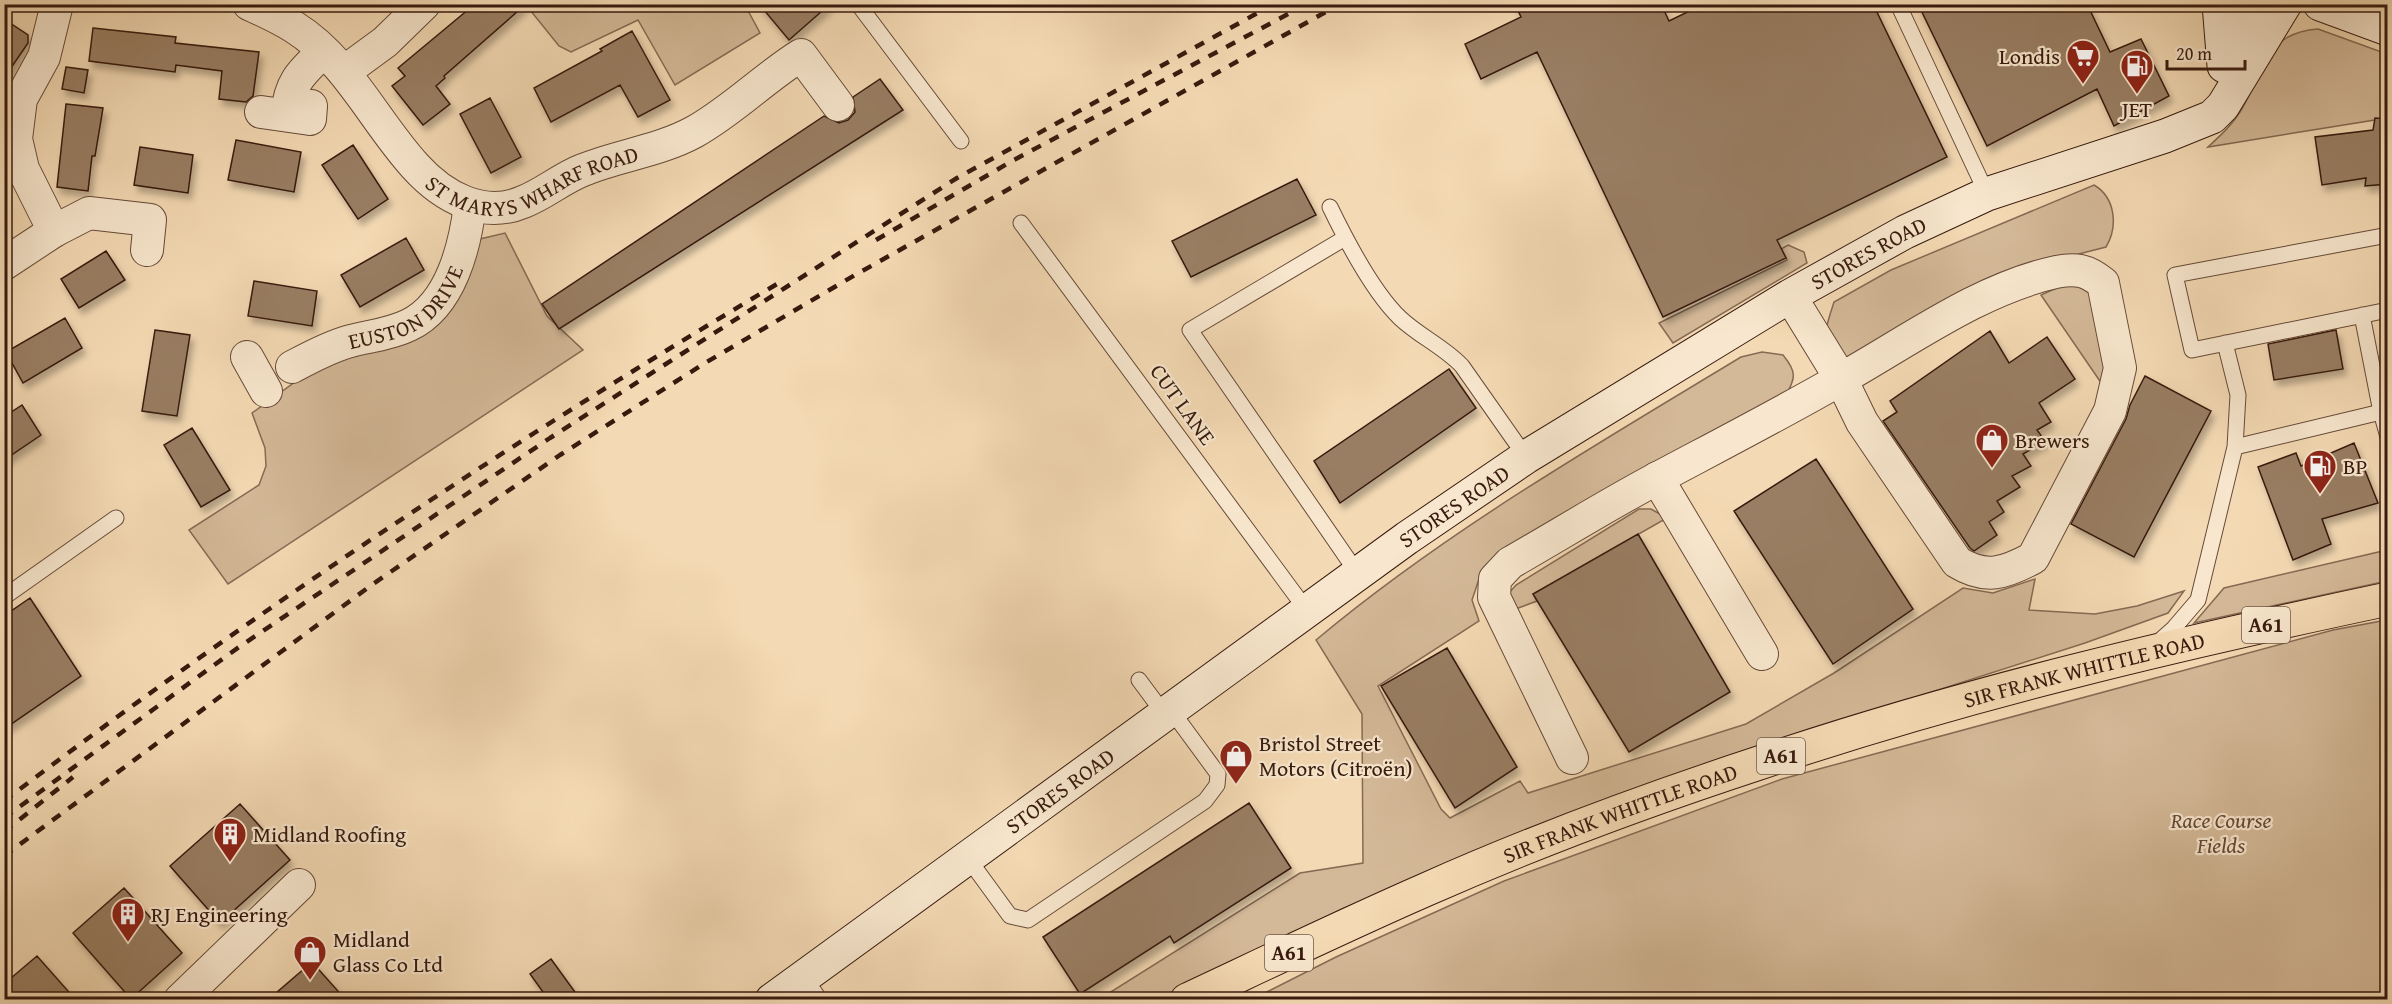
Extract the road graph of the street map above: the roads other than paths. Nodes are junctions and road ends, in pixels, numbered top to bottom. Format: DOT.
graph roads {
  1 [pos="57,4"];
  2 [pos="249,4"];
  3 [pos="424,4"];
  4 [pos="858,4"];
  5 [pos="1898,4"];
  6 [pos="2219,4"];
  7 [pos="2259,4"];
  8 [pos="2285,4"];
  9 [pos="2320,4"];
  10 [pos="2370,18"];
  11 [pos="334,62"];
  12 [pos="2224,66"];
  13 [pos="838,105"];
  14 [pos="286,111"];
  15 [pos="2197,123"];
  16 [pos="10,140"];
  17 [pos="961,141"];
  18 [pos="1988,194"];
  19 [pos="470,205"];
  20 [pos="1330,207"];
  21 [pos="1021,223"];
  22 [pos="67,224"];
  23 [pos="2388,235"];
  24 [pos="1345,238"];
  25 [pos="147,250"];
  26 [pos="4,264"];
  27 [pos="1790,296"];
  28 [pos="2388,310"];
  29 [pos="2362,315"];
  30 [pos="2225,343"];
  31 [pos="247,357"];
  32 [pos="291,367"];
  33 [pos="1841,379"];
  34 [pos="266,390"];
  35 [pos="2381,412"];
  36 [pos="2388,437"];
  37 [pos="2235,447"];
  38 [pos="1526,457"];
  39 [pos="1657,478"];
  40 [pos="116,518"];
  41 [pos="1358,574"];
  42 [pos="4,597"];
  43 [pos="2388,599"];
  44 [pos="1308,612"];
  45 [pos="2144,653"];
  46 [pos="1762,654"];
  47 [pos="1139,681"];
  48 [pos="1168,712"];
  49 [pos="1572,758"];
  50 [pos="967,857"];
  51 [pos="299,885"];
  52 [pos="812,988"];
  53 [pos="180,999"];
  54 [pos="772,999"];
  55 [pos="1187,999"];
  1 -- 16 [label="street"];
  2 -- 11 [label="street, ST MARYS WHARF ROAD"];
  3 -- 11 [label="street"];
  4 -- 17 [label="lane"];
  5 -- 18 [label="lane"];
  6 -- 12 [label="street"];
  7 -- 12 [label="street"];
  8 -- 15 [label="street, STORES ROAD"];
  9 -- 10 [label="street"];
  11 -- 14 [label="street"];
  11 -- 19 [label="street, ST MARYS WHARF ROAD"];
  12 -- 15 [label="street"];
  13 -- 19 [label="street, ST MARYS WHARF ROAD"];
  15 -- 18 [label="street, STORES ROAD"];
  16 -- 22 [label="street"];
  18 -- 27 [label="street, STORES ROAD"];
  19 -- 32 [label="street, EUSTON DRIVE"];
  20 -- 24 [label="lane"];
  21 -- 44 [label="lane, CUT LANE"];
  22 -- 25 [label="street"];
  22 -- 26 [label="street"];
  23 -- 30 [label="lane"];
  24 -- 38 [label="lane"];
  24 -- 41 [label="lane"];
  27 -- 33 [label="street"];
  27 -- 38 [label="street, STORES ROAD"];
  28 -- 29 [label="lane"];
  29 -- 30 [label="lane"];
  29 -- 35 [label="lane"];
  30 -- 37 [label="lane"];
  31 -- 34 [label="street"];
  33 -- 33 [label="street"];
  33 -- 39 [label="street"];
  35 -- 36 [label="lane"];
  35 -- 37 [label="lane"];
  37 -- 45 [label="lane"];
  38 -- 41 [label="street, STORES ROAD"];
  39 -- 46 [label="street"];
  39 -- 49 [label="street"];
  40 -- 42 [label="lane"];
  41 -- 44 [label="street, STORES ROAD"];
  43 -- 45 [label="highway, SIR FRANK WHITTLE ROAD / A61"];
  44 -- 48 [label="street, STORES ROAD"];
  45 -- 55 [label="highway, SIR FRANK WHITTLE ROAD / A61"];
  47 -- 48 [label="lane"];
  48 -- 50 [label="street, STORES ROAD"];
  48 -- 50 [label="lane"];
  50 -- 52 [label="street, STORES ROAD"];
  51 -- 53 [label="street"];
  52 -- 54 [label="street, STORES ROAD"];
}
